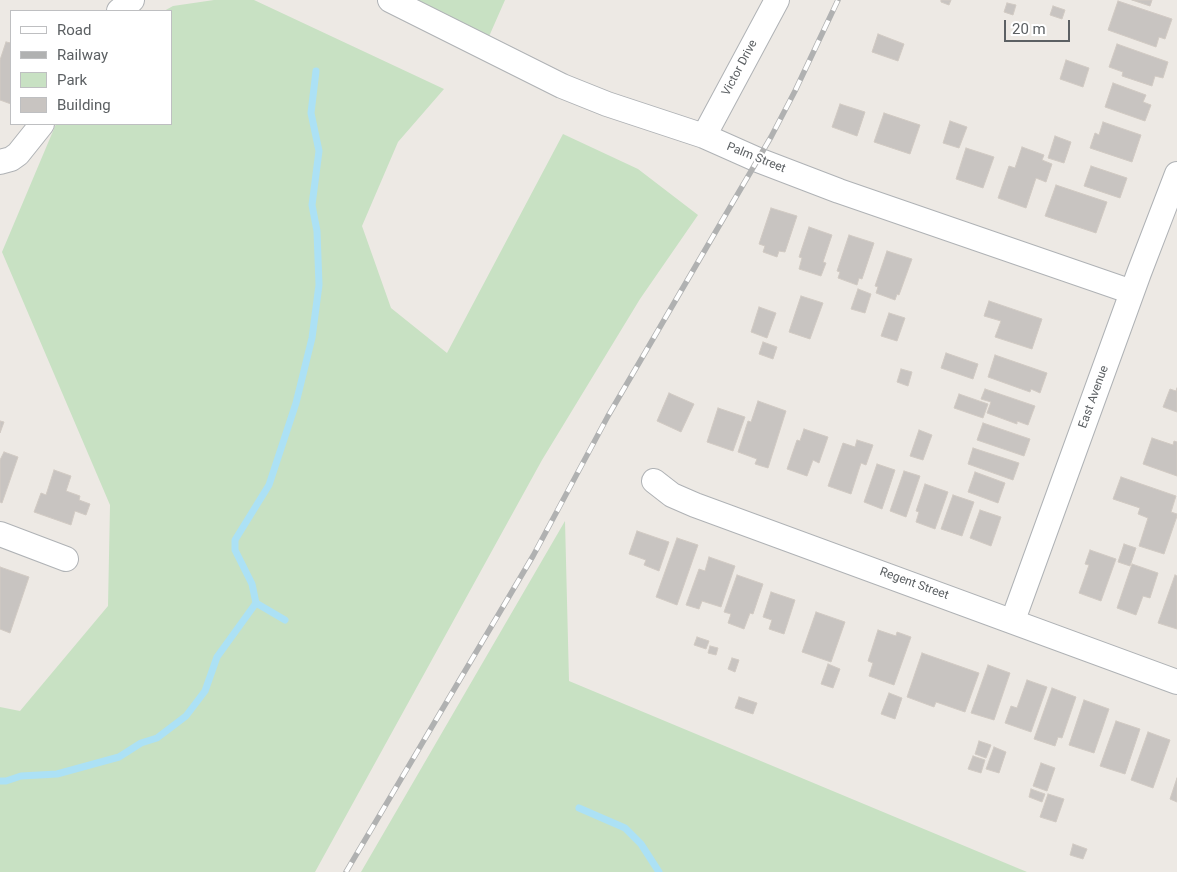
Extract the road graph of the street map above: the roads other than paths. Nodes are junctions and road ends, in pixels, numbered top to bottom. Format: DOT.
graph roads {
  1 [pos="132,0"];
  2 [pos="390,0"];
  3 [pos="777,0"];
  4 [pos="120,10"];
  5 [pos="41,125"];
  6 [pos="704,136"];
  7 [pos="0,162"];
  8 [pos="1177,174"];
  9 [pos="1132,292"];
  10 [pos="654,481"];
  11 [pos="0,534"];
  12 [pos="66,558"];
  13 [pos="1013,620"];
  14 [pos="1177,682"];
  1 -- 4 [label="street"];
  2 -- 6 [label="street, Palm Street"];
  3 -- 6 [label="street, Victor Drive"];
  5 -- 7 [label="street"];
  6 -- 9 [label="street, Palm Street"];
  8 -- 9 [label="street, East Avenue"];
  9 -- 13 [label="street, East Avenue"];
  10 -- 13 [label="street, Regent Street"];
  11 -- 12 [label="street"];
  13 -- 14 [label="street, Regent Street"];
}
